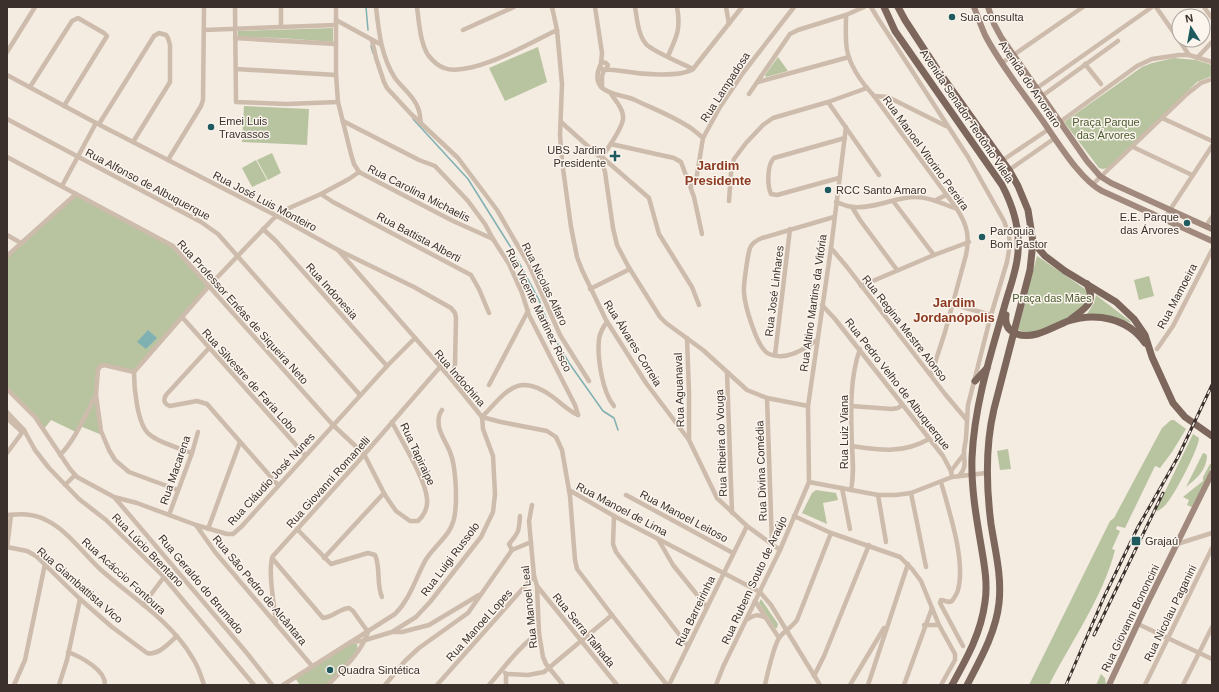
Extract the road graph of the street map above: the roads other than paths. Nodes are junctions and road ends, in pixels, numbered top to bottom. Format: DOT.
graph roads {
  1 [pos="35,7"];
  2 [pos="204,7"];
  3 [pos="235,7"];
  4 [pos="281,7"];
  5 [pos="336,7"];
  6 [pos="376,7"];
  7 [pos="417,7"];
  8 [pos="514,7"];
  9 [pos="552,7"];
  10 [pos="595,7"];
  11 [pos="635,7"];
  12 [pos="677,7"];
  13 [pos="726,7"];
  14 [pos="742,7"];
  15 [pos="794,7"];
  16 [pos="864,7"];
  17 [pos="871,7"];
  18 [pos="884,7"];
  19 [pos="898,7"];
  20 [pos="974,7"];
  21 [pos="988,7"];
  22 [pos="1083,7"];
  23 [pos="1152,7"];
  24 [pos="1156,7"];
  25 [pos="1204,7"];
  26 [pos="846,15"];
  27 [pos="1212,18"];
  28 [pos="336,22"];
  29 [pos="729,24"];
  30 [pos="281,27"];
  31 [pos="235,29"];
  32 [pos="1171,29"];
  33 [pos="204,30"];
  34 [pos="463,30"];
  35 [pos="556,30"];
  36 [pos="235,38"];
  37 [pos="372,40"];
  38 [pos="1118,41"];
  39 [pos="1212,42"];
  40 [pos="336,44"];
  41 [pos="380,44"];
  42 [pos="1184,48"];
  43 [pos="7,52"];
  44 [pos="1013,55"];
  45 [pos="1189,55"];
  46 [pos="668,56"];
  47 [pos="849,57"];
  48 [pos="1197,58"];
  49 [pos="1212,62"];
  50 [pos="1002,63"];
  51 [pos="1085,64"];
  52 [pos="604,66"];
  53 [pos="236,69"];
  54 [pos="693,69"];
  55 [pos="7,75"];
  56 [pos="336,75"];
  57 [pos="1212,79"];
  58 [pos="758,82"];
  59 [pos="1101,84"];
  60 [pos="30,87"];
  61 [pos="867,88"];
  62 [pos="1037,88"];
  63 [pos="611,94"];
  64 [pos="749,94"];
  65 [pos="874,96"];
  66 [pos="1042,96"];
  67 [pos="338,102"];
  68 [pos="828,102"];
  69 [pos="64,106"];
  70 [pos="1162,118"];
  71 [pos="7,119"];
  72 [pos="343,121"];
  73 [pos="561,122"];
  74 [pos="1060,122"];
  75 [pos="97,123"];
  76 [pos="421,123"];
  77 [pos="948,126"];
  78 [pos="846,127"];
  79 [pos="1049,129"];
  80 [pos="703,138"];
  81 [pos="844,138"];
  82 [pos="1055,138"];
  83 [pos="1212,141"];
  84 [pos="132,142"];
  85 [pos="610,144"];
  86 [pos="1212,146"];
  87 [pos="1133,147"];
  88 [pos="78,157"];
  89 [pos="7,158"];
  90 [pos="602,158"];
  91 [pos="168,160"];
  92 [pos="1003,160"];
  93 [pos="1009,170"];
  94 [pos="359,172"];
  95 [pos="879,175"];
  96 [pos="1192,175"];
  97 [pos="1102,177"];
  98 [pos="839,178"];
  99 [pos="1092,185"];
  100 [pos="62,186"];
  101 [pos="691,186"];
  102 [pos="76,194"];
  103 [pos="321,194"];
  104 [pos="946,195"];
  105 [pos="936,200"];
  106 [pos="729,201"];
  107 [pos="893,201"];
  108 [pos="836,202"];
  109 [pos="852,207"];
  110 [pos="957,209"];
  111 [pos="1170,209"];
  112 [pos="277,216"];
  113 [pos="834,216"];
  114 [pos="1212,217"];
  115 [pos="1164,219"];
  116 [pos="1209,227"];
  117 [pos="263,229"];
  118 [pos="790,229"];
  119 [pos="702,234"];
  120 [pos="7,235"];
  121 [pos="493,239"];
  122 [pos="1212,241"];
  123 [pos="969,242"];
  124 [pos="1033,242"];
  125 [pos="21,243"];
  126 [pos="831,248"];
  127 [pos="338,250"];
  128 [pos="1212,250"];
  129 [pos="934,255"];
  130 [pos="7,256"];
  131 [pos="237,257"];
  132 [pos="630,269"];
  133 [pos="897,270"];
  134 [pos="1087,284"];
  135 [pos="209,286"];
  136 [pos="861,286"];
  137 [pos="1010,288"];
  138 [pos="590,289"];
  139 [pos="952,304"];
  140 [pos="699,305"];
  141 [pos="822,305"];
  142 [pos="528,311"];
  143 [pos="489,313"];
  144 [pos="991,315"];
  145 [pos="182,318"];
  146 [pos="1069,321"];
  147 [pos="607,322"];
  148 [pos="1013,333"];
  149 [pos="414,338"];
  150 [pos="687,338"];
  151 [pos="817,340"];
  152 [pos="209,348"];
  153 [pos="860,349"];
  154 [pos="1157,349"];
  155 [pos="1149,350"];
  156 [pos="775,355"];
  157 [pos="387,366"];
  158 [pos="989,366"];
  159 [pos="440,367"];
  160 [pos="134,372"];
  161 [pos="728,372"];
  162 [pos="931,376"];
  163 [pos="452,380"];
  164 [pos="589,381"];
  165 [pos="974,381"];
  166 [pos="489,384"];
  167 [pos="7,389"];
  168 [pos="96,395"];
  169 [pos="360,395"];
  170 [pos="767,398"];
  171 [pos="902,405"];
  172 [pos="614,406"];
  173 [pos="808,406"];
  174 [pos="851,406"];
  175 [pos="442,410"];
  176 [pos="7,412"];
  177 [pos="482,417"];
  178 [pos="7,418"];
  179 [pos="966,419"];
  180 [pos="392,422"];
  181 [pos="333,425"];
  182 [pos="23,431"];
  183 [pos="198,432"];
  184 [pos="1212,436"];
  185 [pos="929,438"];
  186 [pos="689,440"];
  187 [pos="240,442"];
  188 [pos="852,446"];
  189 [pos="7,453"];
  190 [pos="192,453"];
  191 [pos="364,454"];
  192 [pos="964,454"];
  193 [pos="60,455"];
  194 [pos="305,455"];
  195 [pos="951,471"];
  196 [pos="1212,473"];
  197 [pos="986,474"];
  198 [pos="75,475"];
  199 [pos="959,476"];
  200 [pos="972,476"];
  201 [pos="952,477"];
  202 [pos="809,482"];
  203 [pos="941,482"];
  204 [pos="1210,482"];
  205 [pos="65,485"];
  206 [pos="278,485"];
  207 [pos="842,488"];
  208 [pos="178,490"];
  209 [pos="570,490"];
  210 [pos="851,490"];
  211 [pos="384,493"];
  212 [pos="912,493"];
  213 [pos="626,495"];
  214 [pos="878,495"];
  215 [pos="114,497"];
  216 [pos="532,505"];
  217 [pos="732,513"];
  218 [pos="9,515"];
  219 [pos="169,515"];
  220 [pos="520,516"];
  221 [pos="614,516"];
  222 [pos="794,516"];
  223 [pos="196,525"];
  224 [pos="747,526"];
  225 [pos="208,528"];
  226 [pos="297,529"];
  227 [pos="850,529"];
  228 [pos="831,532"];
  229 [pos="1212,533"];
  230 [pos="657,538"];
  231 [pos="531,542"];
  232 [pos="886,542"];
  233 [pos="772,544"];
  234 [pos="1177,544"];
  235 [pos="869,545"];
  236 [pos="7,547"];
  237 [pos="1212,548"];
  238 [pos="512,550"];
  239 [pos="780,550"];
  240 [pos="733,553"];
  241 [pos="272,558"];
  242 [pos="324,558"];
  243 [pos="45,564"];
  244 [pos="908,564"];
  245 [pos="926,568"];
  246 [pos="723,572"];
  247 [pos="534,576"];
  248 [pos="164,577"];
  249 [pos="537,586"];
  250 [pos="760,592"];
  251 [pos="481,595"];
  252 [pos="382,597"];
  253 [pos="80,599"];
  254 [pos="755,601"];
  255 [pos="143,605"];
  256 [pos="707,607"];
  257 [pos="932,608"];
  258 [pos="612,615"];
  259 [pos="766,618"];
  260 [pos="746,620"];
  261 [pos="888,622"];
  262 [pos="276,624"];
  263 [pos="1138,624"];
  264 [pos="924,625"];
  265 [pos="939,625"];
  266 [pos="1212,626"];
  267 [pos="368,632"];
  268 [pos="392,632"];
  269 [pos="786,632"];
  270 [pos="539,633"];
  271 [pos="177,636"];
  272 [pos="779,638"];
  273 [pos="1168,638"];
  274 [pos="365,640"];
  275 [pos="581,641"];
  276 [pos="351,642"];
  277 [pos="688,646"];
  278 [pos="964,646"];
  279 [pos="869,651"];
  280 [pos="68,652"];
  281 [pos="1199,653"];
  282 [pos="878,655"];
  283 [pos="1212,659"];
  284 [pos="312,666"];
  285 [pos="548,668"];
  286 [pos="504,673"];
  287 [pos="814,676"];
  288 [pos="14,685"];
  289 [pos="59,685"];
  290 [pos="105,685"];
  291 [pos="204,685"];
  292 [pos="254,685"];
  293 [pos="272,685"];
  294 [pos="283,685"];
  295 [pos="328,685"];
  296 [pos="384,685"];
  297 [pos="437,685"];
  298 [pos="489,685"];
  299 [pos="506,685"];
  300 [pos="562,685"];
  301 [pos="617,685"];
  302 [pos="668,685"];
  303 [pos="716,685"];
  304 [pos="765,685"];
  305 [pos="820,685"];
  306 [pos="850,685"];
  307 [pos="868,685"];
  308 [pos="904,685"];
  309 [pos="941,685"];
  310 [pos="952,685"];
  311 [pos="967,685"];
  312 [pos="1109,685"];
  313 [pos="1145,685"];
  314 [pos="1183,685"];
  1 -- 43 [label="street"];
  2 -- 33 [label="street"];
  3 -- 31 [label="street"];
  4 -- 30 [label="street"];
  5 -- 28 [label="street"];
  6 -- 41 [label="street"];
  7 -- 35 [label="street"];
  8 -- 34 [label="street"];
  9 -- 35 [label="street, Rua Álvares Correia"];
  10 -- 52 [label="street"];
  11 -- 46 [label="street"];
  12 -- 46 [label="street"];
  13 -- 29 [label="street"];
  14 -- 29 [label="street"];
  15 -- 80 [label="street, Rua Lampadosa"];
  16 -- 26 [label="street"];
  17 -- 77 [label="street"];
  18 -- 137 [label="main road, Avenida Senador Teotônio Vilela"];
  19 -- 92 [label="main road, Avenida Senador Teotônio Vilela"];
  20 -- 50 [label="street, Avenida do Arvoreiro"];
  21 -- 44 [label="street, Avenida do Arvoreiro"];
  22 -- 44 [label="street"];
  23 -- 62 [label="street"];
  24 -- 32 [label="street"];
  25 -- 27 [label="street"];
  26 -- 47 [label="street, Rua Manoel Vitorino Pereira"];
  26 -- 58 [label="street"];
  28 -- 30 [label="street"];
  28 -- 37 [label="street"];
  28 -- 40 [label="street"];
  29 -- 54 [label="street"];
  30 -- 31 [label="street"];
  31 -- 33 [label="street"];
  31 -- 36 [label="street"];
  33 -- 91 [label="street"];
  35 -- 73 [label="street, Rua Álvares Correia"];
  36 -- 40 [label="street"];
  36 -- 53 [label="street"];
  37 -- 41 [label="street"];
  37 -- 76 [label="street, Rua Nicolas Alfaro"];
  38 -- 51 [label="street"];
  39 -- 48 [label="street"];
  40 -- 56 [label="street"];
  41 -- 76 [label="street"];
  42 -- 45 [label="street"];
  44 -- 50 [label="street"];
  44 -- 62 [label="street, Avenida do Arvoreiro"];
  45 -- 48 [label="street"];
  45 -- 74 [label="street"];
  46 -- 54 [label="street"];
  47 -- 58 [label="street"];
  47 -- 61 [label="street, Rua Manoel Vitorino Pereira"];
  48 -- 49 [label="street"];
  50 -- 79 [label="street, Avenida do Arvoreiro"];
  51 -- 59 [label="street"];
  51 -- 66 [label="street"];
  52 -- 54 [label="street"];
  52 -- 63 [label="street"];
  53 -- 56 [label="street"];
  53 -- 67 [label="street"];
  55 -- 60 [label="street, Rua José Luis Monteiro"];
  56 -- 67 [label="street"];
  57 -- 70 [label="street"];
  58 -- 64 [label="street"];
  60 -- 69 [label="street, Rua José Luis Monteiro"];
  60 -- 69 [label="street"];
  61 -- 65 [label="street, Rua Manoel Vitorino Pereira"];
  61 -- 68 [label="street"];
  62 -- 66 [label="street, Avenida do Arvoreiro"];
  63 -- 80 [label="street"];
  63 -- 85 [label="street"];
  65 -- 77 [label="street"];
  65 -- 104 [label="street, Rua Manoel Vitorino Pereira"];
  66 -- 74 [label="street, Avenida do Arvoreiro"];
  67 -- 72 [label="street"];
  68 -- 78 [label="street"];
  68 -- 106 [label="street"];
  69 -- 75 [label="street, Rua José Luis Monteiro"];
  70 -- 83 [label="street"];
  70 -- 87 [label="street"];
  71 -- 88 [label="street, Rua Alfonso de Albuquerque"];
  72 -- 94 [label="street"];
  72 -- 121 [label="street, Rua Vicente Martinez Risco"];
  73 -- 90 [label="street"];
  73 -- 138 [label="street, Rua Álvares Correia"];
  74 -- 97 [label="street, Avenida do Arvoreiro"];
  75 -- 84 [label="street, Rua José Luis Monteiro"];
  75 -- 84 [label="street"];
  75 -- 88 [label="street"];
  76 -- 164 [label="street, Rua Nicolas Alfaro"];
  77 -- 144 [label="street"];
  78 -- 81 [label="street, Rua Altino Martins da Vitória"];
  78 -- 95 [label="street"];
  79 -- 82 [label="street, Avenida do Arvoreiro"];
  79 -- 92 [label="street"];
  80 -- 101 [label="street, Rua Lampadosa"];
  81 -- 98 [label="street, Rua Altino Martins da Vitória"];
  81 -- 98 [label="street"];
  82 -- 93 [label="street"];
  82 -- 99 [label="street, Avenida do Arvoreiro"];
  84 -- 91 [label="street, Rua José Luis Monteiro"];
  85 -- 90 [label="street"];
  85 -- 101 [label="street"];
  86 -- 96 [label="street"];
  87 -- 96 [label="street"];
  87 -- 97 [label="street"];
  88 -- 100 [label="street"];
  88 -- 131 [label="street, Rua Alfonso de Albuquerque"];
  89 -- 100 [label="street, Rua Professor Enéas de Siqueira Neto"];
  90 -- 132 [label="street"];
  90 -- 140 [label="street"];
  91 -- 112 [label="street, Rua José Luis Monteiro"];
  92 -- 93 [label="main road, Avenida Senador Teotônio Vilela"];
  93 -- 124 [label="main road, Avenida Senador Teotônio Vilela"];
  94 -- 103 [label="street, Rua Carolina Michaelis"];
  94 -- 121 [label="street, Rua Carolina Michaelis"];
  96 -- 111 [label="street"];
  97 -- 99 [label="street"];
  97 -- 111 [label="street, Avenida do Arvoreiro"];
  98 -- 108 [label="street, Rua Altino Martins da Vitória"];
  99 -- 115 [label="street, Avenida do Arvoreiro"];
  100 -- 102 [label="street, Rua Professor Enéas de Siqueira Neto"];
  101 -- 119 [label="street"];
  102 -- 125 [label="street"];
  102 -- 135 [label="street, Rua Professor Enéas de Siqueira Neto"];
  103 -- 112 [label="street, Rua Carolina Michaelis"];
  103 -- 143 [label="street, Rua Battista Alberti"];
  104 -- 105 [label="street"];
  104 -- 110 [label="street, Rua Manoel Vitorino Pereira"];
  105 -- 107 [label="street"];
  105 -- 110 [label="street"];
  107 -- 109 [label="street"];
  107 -- 129 [label="street"];
  108 -- 109 [label="street"];
  108 -- 113 [label="street, Rua Altino Martins da Vitória"];
  109 -- 133 [label="street"];
  110 -- 123 [label="street, Rua Manoel Vitorino Pereira"];
  111 -- 115 [label="street"];
  111 -- 116 [label="street, Avenida do Arvoreiro"];
  112 -- 117 [label="street, Rua Carolina Michaelis"];
  112 -- 127 [label="street, Rua José Luis Monteiro"];
  113 -- 118 [label="street"];
  113 -- 126 [label="street, Rua Altino Martins da Vitória"];
  114 -- 116 [label="street"];
  115 -- 122 [label="street, Avenida do Arvoreiro"];
  117 -- 131 [label="street, Rua Carolina Michaelis"];
  117 -- 157 [label="street, Rua Indonesia"];
  118 -- 156 [label="street, Rua José Linhares"];
  118 -- 156 [label="street"];
  120 -- 125 [label="street"];
  121 -- 142 [label="street, Rua Vicente Martinez Risco"];
  123 -- 129 [label="street"];
  123 -- 139 [label="street, Rua Manoel Vitorino Pereira"];
  124 -- 134 [label="main road"];
  124 -- 148 [label="main road, Avenida Senador Teotônio Vilela"];
  125 -- 130 [label="street"];
  126 -- 136 [label="street, Rua Regina Mestre Alonso"];
  126 -- 141 [label="street, Rua Altino Martins da Vitória"];
  127 -- 149 [label="street, Rua Indochina"];
  127 -- 163 [label="street, Rua José Luis Monteiro"];
  128 -- 154 [label="street, Rua Mamoeira"];
  129 -- 133 [label="street"];
  131 -- 135 [label="street, Rua Carolina Michaelis"];
  131 -- 169 [label="street, Rua Alfonso de Albuquerque"];
  132 -- 138 [label="street"];
  132 -- 150 [label="street"];
  133 -- 136 [label="street"];
  134 -- 146 [label="main road"];
  134 -- 155 [label="main road"];
  135 -- 145 [label="street, Rua Carolina Michaelis"];
  135 -- 181 [label="street, Rua Professor Enéas de Siqueira Neto"];
  136 -- 162 [label="street, Rua Regina Mestre Alonso"];
  137 -- 148 [label="main road"];
  137 -- 158 [label="main road, Avenida Senador Teotônio Vilela"];
  138 -- 147 [label="street, Rua Álvares Correia"];
  139 -- 144 [label="street"];
  139 -- 162 [label="street, Rua Manoel Vitorino Pereira"];
  141 -- 151 [label="street, Rua Altino Martins da Vitória"];
  141 -- 153 [label="street, Rua Pedro Velho de Albuquerque"];
  142 -- 166 [label="street"];
  142 -- 177 [label="street, Rua Vicente Martinez Risco"];
  144 -- 165 [label="street"];
  145 -- 152 [label="street, Rua Silvestre de Faria Lobo"];
  145 -- 160 [label="street, Rua Carolina Michaelis"];
  146 -- 148 [label="main road"];
  146 -- 155 [label="main road"];
  147 -- 172 [label="street"];
  147 -- 186 [label="street, Rua Álvares Correia"];
  148 -- 197 [label="main road, Avenida Senador Teotônio Vilela"];
  149 -- 157 [label="street, Rua Cláudio José Nunes"];
  149 -- 159 [label="street, Rua Indochina"];
  150 -- 161 [label="street"];
  150 -- 186 [label="street, Rua Aguanaval"];
  151 -- 156 [label="street"];
  151 -- 173 [label="street, Rua Altino Martins da Vitória"];
  152 -- 187 [label="street"];
  152 -- 194 [label="street, Rua Silvestre de Faria Lobo"];
  153 -- 171 [label="street, Rua Pedro Velho de Albuquerque"];
  153 -- 174 [label="street, Rua Luiz Viana"];
  155 -- 184 [label="main road"];
  157 -- 169 [label="street, Rua Cláudio José Nunes"];
  158 -- 165 [label="main road"];
  158 -- 200 [label="main road, Avenida Senador Teotônio Vilela"];
  159 -- 163 [label="street, Rua Indochina"];
  159 -- 180 [label="street, Rua Giovanni Romanelli"];
  160 -- 168 [label="street"];
  160 -- 190 [label="street"];
  161 -- 170 [label="street"];
  161 -- 217 [label="street, Rua Ribeira do Vouga"];
  162 -- 179 [label="street, Rua Regina Mestre Alonso"];
  163 -- 177 [label="street, Rua Indochina"];
  165 -- 179 [label="street"];
  167 -- 193 [label="street, Rua Cláudio José Nunes"];
  168 -- 193 [label="street"];
  168 -- 208 [label="street"];
  169 -- 181 [label="street, Rua Cláudio José Nunes"];
  170 -- 173 [label="street"];
  170 -- 233 [label="street, Rua Divina Comédia"];
  171 -- 174 [label="street"];
  171 -- 185 [label="street, Rua Pedro Velho de Albuquerque"];
  173 -- 202 [label="street, Rua Altino Martins da Vitória"];
  174 -- 188 [label="street, Rua Luiz Viana"];
  175 -- 267 [label="street"];
  176 -- 182 [label="street, Rua Lúcio Brentano"];
  177 -- 209 [label="street, Rua Indochina"];
  177 -- 268 [label="street, Rua Luigi Russolo"];
  178 -- 182 [label="street"];
  179 -- 192 [label="street"];
  180 -- 191 [label="street, Rua Giovanni Romanelli"];
  180 -- 211 [label="street, Rua Tapiraipe"];
  181 -- 191 [label="street, Rua Professor Enéas de Siqueira Neto"];
  181 -- 194 [label="street, Rua Cláudio José Nunes"];
  182 -- 189 [label="street"];
  182 -- 205 [label="street, Rua Lúcio Brentano"];
  183 -- 190 [label="street, Rua Macarena"];
  185 -- 188 [label="street"];
  185 -- 195 [label="street, Rua Pedro Velho de Albuquerque"];
  186 -- 217 [label="street, Rua Álvares Correia"];
  187 -- 206 [label="street"];
  187 -- 225 [label="street"];
  188 -- 210 [label="street, Rua Luiz Viana"];
  190 -- 208 [label="street, Rua Macarena"];
  191 -- 211 [label="street, Rua Tapiraipe"];
  191 -- 226 [label="street, Rua Giovanni Romanelli"];
  192 -- 195 [label="street"];
  192 -- 199 [label="street"];
  193 -- 198 [label="street, Rua Cláudio José Nunes"];
  194 -- 206 [label="street, Rua Cláudio José Nunes"];
  195 -- 201 [label="street, Rua Pedro Velho de Albuquerque"];
  196 -- 204 [label="street, Rua Giovanni Bononcini"];
  197 -- 200 [label="street"];
  197 -- 311 [label="main road, Avenida Senador Teotônio Vilela"];
  198 -- 205 [label="street"];
  198 -- 215 [label="street, Rua Cláudio José Nunes"];
  199 -- 200 [label="street"];
  199 -- 201 [label="street"];
  200 -- 310 [label="main road, Avenida Senador Teotônio Vilela"];
  201 -- 203 [label="street"];
  202 -- 207 [label="street"];
  202 -- 222 [label="street, Rua Rubem Souto de Araújo"];
  203 -- 212 [label="street"];
  203 -- 278 [label="street"];
  204 -- 234 [label="street, Rua Giovanni Bononcini"];
  205 -- 248 [label="street, Rua Lúcio Brentano"];
  206 -- 225 [label="street, Rua Cláudio José Nunes"];
  207 -- 210 [label="street"];
  207 -- 227 [label="street"];
  208 -- 219 [label="street, Rua Macarena"];
  209 -- 221 [label="street, Rua Manoel de Lima"];
  209 -- 258 [label="street, Rua Manoel de Lima"];
  210 -- 214 [label="street"];
  211 -- 242 [label="street"];
  212 -- 214 [label="street"];
  212 -- 245 [label="street"];
  213 -- 240 [label="street, Rua Manoel Leitoso"];
  214 -- 232 [label="street"];
  215 -- 219 [label="street, Rua Cláudio José Nunes"];
  215 -- 293 [label="street, Rua Geraldo do Brumado"];
  216 -- 231 [label="street, Rua Manoel Leal"];
  217 -- 224 [label="street, Rua Álvares Correia"];
  218 -- 236 [label="street"];
  218 -- 255 [label="street, Rua Acáccio Fontoura"];
  219 -- 223 [label="street, Rua Cláudio José Nunes"];
  220 -- 238 [label="street"];
  221 -- 230 [label="street, Rua Manoel de Lima"];
  221 -- 277 [label="street"];
  222 -- 228 [label="street"];
  222 -- 239 [label="street, Rua Rubem Souto de Araújo"];
  223 -- 225 [label="street, Rua Cláudio José Nunes"];
  223 -- 262 [label="street, Rua São Pedro de Alcântara"];
  224 -- 233 [label="street, Rua Álvares Correia"];
  224 -- 240 [label="street, Rua Barreirinha"];
  226 -- 241 [label="street, Rua Giovanni Romanelli"];
  226 -- 242 [label="street"];
  228 -- 235 [label="street"];
  228 -- 269 [label="street"];
  229 -- 234 [label="street"];
  230 -- 246 [label="street, Rua Manoel de Lima"];
  230 -- 256 [label="street"];
  231 -- 238 [label="street"];
  231 -- 247 [label="street, Rua Manoel Leal"];
  233 -- 239 [label="street, Rua Álvares Correia"];
  234 -- 263 [label="street, Rua Giovanni Bononcini"];
  235 -- 244 [label="street"];
  235 -- 287 [label="street"];
  236 -- 243 [label="street, Rua Giambattista Vico"];
  237 -- 273 [label="street, Rua Nicolau Paganini"];
  238 -- 251 [label="street"];
  239 -- 250 [label="street, Rua Rubem Souto de Araújo"];
  240 -- 246 [label="street, Rua Barreirinha"];
  241 -- 262 [label="street"];
  241 -- 267 [label="street"];
  242 -- 252 [label="street"];
  243 -- 253 [label="street, Rua Giambattista Vico"];
  243 -- 288 [label="street"];
  244 -- 257 [label="street"];
  244 -- 261 [label="street"];
  246 -- 250 [label="street, Rua Manoel de Lima"];
  246 -- 256 [label="street, Rua Barreirinha"];
  247 -- 249 [label="street, Rua Manoel Leal"];
  247 -- 297 [label="street, Rua Manoel Lopes"];
  248 -- 255 [label="street"];
  248 -- 292 [label="street, Rua Lúcio Brentano"];
  249 -- 270 [label="street, Rua Manoel Leal"];
  249 -- 275 [label="street, Rua Serra Talhada"];
  250 -- 254 [label="street, Rua Rubem Souto de Araújo"];
  250 -- 269 [label="street"];
  251 -- 268 [label="street"];
  251 -- 296 [label="street"];
  253 -- 271 [label="street, Rua Giambattista Vico"];
  253 -- 280 [label="street"];
  254 -- 259 [label="street"];
  254 -- 260 [label="street, Rua Rubem Souto de Araújo"];
  255 -- 271 [label="street, Rua Acáccio Fontoura"];
  256 -- 277 [label="street, Rua Barreirinha"];
  257 -- 264 [label="street"];
  257 -- 265 [label="street"];
  258 -- 275 [label="street"];
  258 -- 302 [label="street, Rua Manoel de Lima"];
  259 -- 260 [label="street"];
  259 -- 272 [label="street"];
  260 -- 303 [label="street, Rua Rubem Souto de Araújo"];
  261 -- 279 [label="street"];
  261 -- 282 [label="street"];
  262 -- 284 [label="street, Rua São Pedro de Alcântara"];
  263 -- 273 [label="street"];
  263 -- 312 [label="street, Rua Giovanni Bononcini"];
  264 -- 265 [label="street"];
  264 -- 308 [label="street"];
  265 -- 309 [label="street"];
  266 -- 281 [label="street"];
  267 -- 274 [label="street"];
  267 -- 276 [label="street"];
  268 -- 274 [label="street, Rua Luigi Russolo"];
  269 -- 272 [label="street"];
  269 -- 287 [label="street"];
  270 -- 285 [label="street, Rua Manoel Leal"];
  270 -- 286 [label="street"];
  271 -- 291 [label="street, Rua Acáccio Fontoura"];
  272 -- 304 [label="street"];
  273 -- 281 [label="street"];
  273 -- 313 [label="street, Rua Nicolau Paganini"];
  274 -- 276 [label="street, Rua Luigi Russolo"];
  274 -- 295 [label="street"];
  275 -- 285 [label="street"];
  275 -- 301 [label="street, Rua Serra Talhada"];
  276 -- 284 [label="street"];
  277 -- 302 [label="street, Rua Barreirinha"];
  279 -- 282 [label="street"];
  279 -- 306 [label="street"];
  280 -- 289 [label="street"];
  280 -- 290 [label="street"];
  281 -- 283 [label="street"];
  281 -- 314 [label="street"];
  282 -- 307 [label="street"];
  284 -- 294 [label="street"];
  285 -- 286 [label="street"];
  285 -- 300 [label="street, Rua Manoel Leal"];
  286 -- 298 [label="street"];
  286 -- 299 [label="street"];
  287 -- 305 [label="street"];
}
